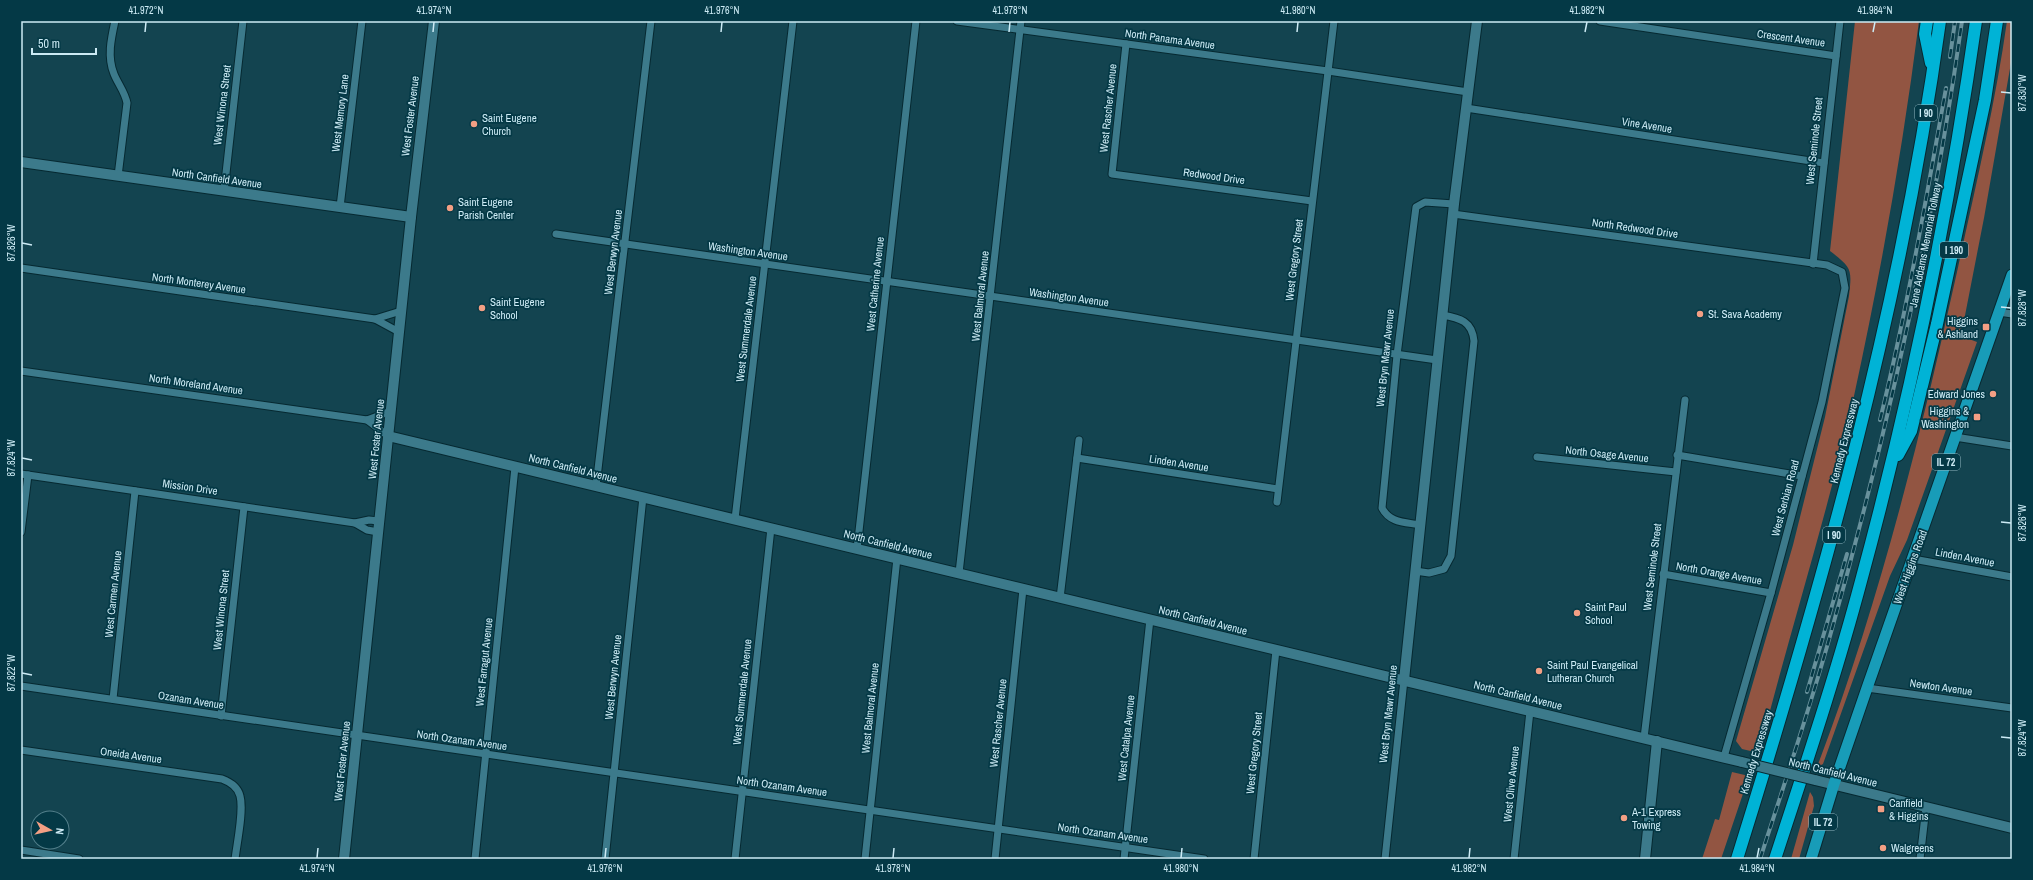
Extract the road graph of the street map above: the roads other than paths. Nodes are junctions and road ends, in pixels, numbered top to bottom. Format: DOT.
graph roads {
  1 [pos="115,21"];
  2 [pos="243,21"];
  3 [pos="362,21"];
  4 [pos="434,21"];
  5 [pos="650,21"];
  6 [pos="793,21"];
  7 [pos="916,21"];
  8 [pos="957,21"];
  9 [pos="1021,21"];
  10 [pos="1334,21"];
  11 [pos="1477,21"];
  12 [pos="1600,21"];
  13 [pos="1840,21"];
  14 [pos="1927,21"];
  15 [pos="1940,21"];
  16 [pos="1976,21"];
  17 [pos="1997,21"];
  18 [pos="1020,30"];
  19 [pos="1126,44"];
  20 [pos="1836,56"];
  21 [pos="1328,71"];
  22 [pos="1933,74"];
  23 [pos="1468,92"];
  24 [pos="1466,108"];
  25 [pos="21,162"];
  26 [pos="1824,163"];
  27 [pos="1112,174"];
  28 [pos="118,176"];
  29 [pos="224,191"];
  30 [pos="1312,201"];
  31 [pos="340,207"];
  32 [pos="1454,209"];
  33 [pos="410,217"];
  34 [pos="556,234"];
  35 [pos="625,245"];
  36 [pos="764,264"];
  37 [pos="1813,264"];
  38 [pos="21,268"];
  39 [pos="2012,275"];
  40 [pos="886,282"];
  41 [pos="991,297"];
  42 [pos="401,311"];
  43 [pos="1999,312"];
  44 [pos="2012,314"];
  45 [pos="1442,315"];
  46 [pos="375,319"];
  47 [pos="399,332"];
  48 [pos="1296,341"];
  49 [pos="1397,354"];
  50 [pos="1437,360"];
  51 [pos="21,371"];
  52 [pos="1685,400"];
  53 [pos="390,411"];
  54 [pos="367,420"];
  55 [pos="388,436"];
  56 [pos="1955,437"];
  57 [pos="1079,440"];
  58 [pos="2012,446"];
  59 [pos="1678,455"];
  60 [pos="1537,457"];
  61 [pos="1077,458"];
  62 [pos="515,466"];
  63 [pos="1676,472"];
  64 [pos="1889,472"];
  65 [pos="24,474"];
  66 [pos="1802,476"];
  67 [pos="596,486"];
  68 [pos="1278,489"];
  69 [pos="135,490"];
  70 [pos="643,497"];
  71 [pos="1277,502"];
  72 [pos="244,507"];
  73 [pos="735,519"];
  74 [pos="379,521"];
  75 [pos="355,523"];
  76 [pos="1420,525"];
  77 [pos="771,528"];
  78 [pos="21,532"];
  79 [pos="378,532"];
  80 [pos="857,549"];
  81 [pos="897,558"];
  82 [pos="1913,559"];
  83 [pos="1415,571"];
  84 [pos="960,574"];
  85 [pos="1663,574"];
  86 [pos="2012,577"];
  87 [pos="1023,589"];
  88 [pos="1771,594"];
  89 [pos="1060,598"];
  90 [pos="1150,619"];
  91 [pos="1276,650"];
  92 [pos="1404,680"];
  93 [pos="21,686"];
  94 [pos="1867,688"];
  95 [pos="113,699"];
  96 [pos="2012,708"];
  97 [pos="1530,710"];
  98 [pos="221,716"];
  99 [pos="357,736"];
  100 [pos="1644,738"];
  101 [pos="1657,741"];
  102 [pos="21,750"];
  103 [pos="486,754"];
  104 [pos="1724,757"];
  105 [pos="614,773"];
  106 [pos="1834,784"];
  107 [pos="742,792"];
  108 [pos="1926,807"];
  109 [pos="870,810"];
  110 [pos="2012,828"];
  111 [pos="998,829"];
  112 [pos="1125,847"];
  113 [pos="21,850"];
  114 [pos="79,859"];
  115 [pos="236,859"];
  116 [pos="344,859"];
  117 [pos="475,859"];
  118 [pos="605,859"];
  119 [pos="735,859"];
  120 [pos="865,859"];
  121 [pos="995,859"];
  122 [pos="1124,859"];
  123 [pos="1204,859"];
  124 [pos="1254,859"];
  125 [pos="1385,859"];
  126 [pos="1514,859"];
  127 [pos="1645,859"];
  128 [pos="1737,859"];
  129 [pos="1775,859"];
  130 [pos="1812,859"];
  131 [pos="1920,859"];
  1 -- 28 [label="street"];
  2 -- 29 [label="street, West Winona Street"];
  3 -- 31 [label="street, West Memory Lane"];
  4 -- 33 [label="street, West Foster Avenue"];
  5 -- 35 [label="street, West Berwyn Avenue"];
  6 -- 36 [label="street, West Summerdale Avenue"];
  7 -- 40 [label="street, West Catherine Avenue"];
  8 -- 18 [label="street, North Panama Avenue"];
  9 -- 18 [label="street, West Balmoral Avenue"];
  10 -- 21 [label="street, West Gregory Street"];
  11 -- 23 [label="street, West Bryn Mawr Avenue"];
  12 -- 20 [label="street, Crescent Avenue"];
  13 -- 20 [label="street, West Seminole Street"];
  14 -- 22 [label="highway"];
  15 -- 22 [label="highway, Kennedy Expressway / I 90"];
  16 -- 64 [label="highway, Jane Addams Memorial Tollway"];
  17 -- 64 [label="highway, I 190"];
  18 -- 19 [label="street, North Panama Avenue"];
  18 -- 41 [label="street, West Balmoral Avenue"];
  19 -- 21 [label="street, North Panama Avenue"];
  19 -- 27 [label="street, West Rascher Avenue"];
  20 -- 26 [label="street, West Seminole Street"];
  21 -- 23 [label="street, North Panama Avenue"];
  21 -- 30 [label="street, West Gregory Street"];
  22 -- 128 [label="highway, Kennedy Expressway / I 90"];
  23 -- 24 [label="street, West Bryn Mawr Avenue"];
  24 -- 26 [label="street, Vine Avenue"];
  24 -- 32 [label="street, West Bryn Mawr Avenue"];
  25 -- 28 [label="street, North Canfield Avenue"];
  26 -- 37 [label="street, West Seminole Street"];
  27 -- 30 [label="street, Redwood Drive"];
  28 -- 29 [label="street, North Canfield Avenue"];
  29 -- 31 [label="street, North Canfield Avenue"];
  30 -- 48 [label="street, West Gregory Street"];
  31 -- 33 [label="street, North Canfield Avenue"];
  32 -- 37 [label="street, North Redwood Drive"];
  32 -- 45 [label="street, West Bryn Mawr Avenue"];
  32 -- 49 [label="street, West Bryn Mawr Avenue"];
  33 -- 42 [label="street, West Foster Avenue"];
  34 -- 35 [label="street, Washington Avenue"];
  35 -- 36 [label="street, Washington Avenue"];
  35 -- 67 [label="street, West Berwyn Avenue"];
  36 -- 40 [label="street, Washington Avenue"];
  36 -- 73 [label="street, West Summerdale Avenue"];
  37 -- 66 [label="street, West Serbian Road"];
  38 -- 46 [label="street, North Monterey Avenue"];
  39 -- 43 [label="main road, West Higgins Road / IL 72"];
  40 -- 41 [label="street, Washington Avenue"];
  40 -- 80 [label="street, West Catherine Avenue"];
  41 -- 48 [label="street, Washington Avenue"];
  41 -- 84 [label="street, West Balmoral Avenue"];
  42 -- 46 [label="street, North Monterey Avenue"];
  42 -- 47 [label="street, West Foster Avenue"];
  43 -- 44 [label="street"];
  43 -- 56 [label="main road, West Higgins Road / IL 72"];
  45 -- 50 [label="street, West Bryn Mawr Avenue"];
  45 -- 83 [label="street"];
  46 -- 47 [label="street, North Monterey Avenue"];
  47 -- 53 [label="street, West Foster Avenue"];
  48 -- 49 [label="street, Washington Avenue"];
  48 -- 68 [label="street, West Gregory Street"];
  49 -- 50 [label="street, Washington Avenue"];
  49 -- 76 [label="street, West Bryn Mawr Avenue"];
  50 -- 76 [label="street, West Bryn Mawr Avenue"];
  51 -- 54 [label="street, North Moreland Avenue"];
  52 -- 59 [label="street, West Seminole Street"];
  53 -- 54 [label="street, North Moreland Avenue"];
  53 -- 55 [label="street, West Foster Avenue"];
  54 -- 55 [label="street, North Moreland Avenue"];
  55 -- 62 [label="street, North Canfield Avenue"];
  55 -- 74 [label="street, West Foster Avenue"];
  56 -- 58 [label="street"];
  56 -- 82 [label="main road, West Higgins Road / IL 72"];
  57 -- 61 [label="street"];
  59 -- 63 [label="street, West Seminole Street"];
  59 -- 66 [label="street"];
  60 -- 63 [label="street, North Osage Avenue"];
  61 -- 68 [label="street, Linden Avenue"];
  61 -- 89 [label="street"];
  62 -- 67 [label="street, North Canfield Avenue"];
  62 -- 103 [label="street, West Farragut Avenue"];
  63 -- 85 [label="street, West Seminole Street"];
  64 -- 129 [label="highway"];
  65 -- 69 [label="street, Mission Drive"];
  65 -- 78 [label="street"];
  66 -- 88 [label="street, West Serbian Road"];
  67 -- 70 [label="street, North Canfield Avenue"];
  68 -- 71 [label="street, West Gregory Street"];
  69 -- 72 [label="street, Mission Drive"];
  69 -- 95 [label="street, West Carmen Avenue"];
  70 -- 73 [label="street, North Canfield Avenue"];
  70 -- 105 [label="street, West Berwyn Avenue"];
  72 -- 75 [label="street, Mission Drive"];
  72 -- 98 [label="street, West Winona Street"];
  73 -- 77 [label="street, North Canfield Avenue"];
  74 -- 75 [label="street, Mission Drive"];
  74 -- 79 [label="street, West Foster Avenue"];
  75 -- 79 [label="street, Mission Drive"];
  76 -- 83 [label="street, West Bryn Mawr Avenue"];
  77 -- 80 [label="street, North Canfield Avenue"];
  77 -- 107 [label="street, West Summerdale Avenue"];
  79 -- 99 [label="street, West Foster Avenue"];
  80 -- 81 [label="street, North Canfield Avenue"];
  81 -- 84 [label="street, North Canfield Avenue"];
  81 -- 109 [label="street, West Balmoral Avenue"];
  82 -- 86 [label="street, Linden Avenue"];
  82 -- 94 [label="main road, West Higgins Road / IL 72"];
  83 -- 92 [label="street, West Bryn Mawr Avenue"];
  84 -- 87 [label="street, North Canfield Avenue"];
  85 -- 88 [label="street, North Orange Avenue"];
  85 -- 100 [label="street, West Seminole Street"];
  87 -- 89 [label="street, North Canfield Avenue"];
  87 -- 111 [label="street, West Rascher Avenue"];
  88 -- 104 [label="street, West Serbian Road"];
  89 -- 90 [label="street, North Canfield Avenue"];
  90 -- 91 [label="street, North Canfield Avenue"];
  90 -- 112 [label="street, West Catalpa Avenue"];
  91 -- 92 [label="street, North Canfield Avenue"];
  91 -- 124 [label="street, West Gregory Street"];
  92 -- 97 [label="street, North Canfield Avenue"];
  92 -- 125 [label="street, West Bryn Mawr Avenue"];
  93 -- 95 [label="street, Ozanam Avenue"];
  94 -- 96 [label="street, Newton Avenue"];
  94 -- 106 [label="main road, West Higgins Road / IL 72"];
  95 -- 98 [label="street, Ozanam Avenue"];
  97 -- 100 [label="street, North Canfield Avenue"];
  97 -- 126 [label="street, West Olive Avenue"];
  98 -- 99 [label="street, Ozanam Avenue"];
  99 -- 103 [label="street, North Ozanam Avenue"];
  99 -- 116 [label="street, West Foster Avenue"];
  100 -- 101 [label="street, North Canfield Avenue"];
  101 -- 104 [label="street, North Canfield Avenue"];
  101 -- 127 [label="street"];
  102 -- 115 [label="street, Oneida Avenue"];
  103 -- 105 [label="street, North Ozanam Avenue"];
  103 -- 117 [label="street, West Farragut Avenue"];
  104 -- 106 [label="street, North Canfield Avenue, bridge"];
  105 -- 107 [label="street, North Ozanam Avenue"];
  105 -- 118 [label="street, West Berwyn Avenue"];
  106 -- 108 [label="street, North Canfield Avenue"];
  106 -- 130 [label="main road, West Higgins Road / IL 72"];
  107 -- 109 [label="street, North Ozanam Avenue"];
  107 -- 119 [label="street, West Summerdale Avenue"];
  108 -- 110 [label="street, North Canfield Avenue"];
  108 -- 131 [label="street"];
  109 -- 111 [label="street, North Ozanam Avenue"];
  109 -- 120 [label="street, West Balmoral Avenue"];
  111 -- 112 [label="street, North Ozanam Avenue"];
  111 -- 121 [label="street, West Rascher Avenue"];
  112 -- 122 [label="street, West Catalpa Avenue"];
  112 -- 123 [label="street, North Ozanam Avenue"];
  113 -- 114 [label="street"];
}
